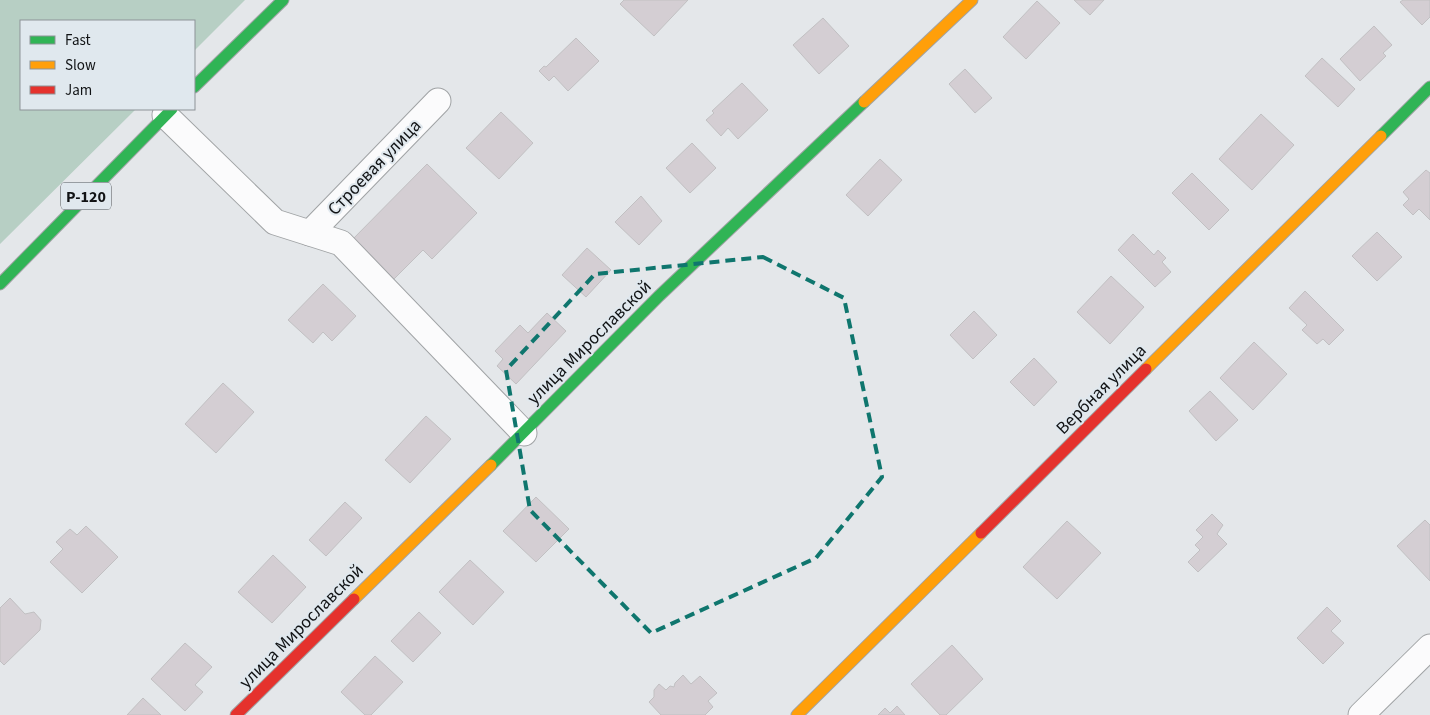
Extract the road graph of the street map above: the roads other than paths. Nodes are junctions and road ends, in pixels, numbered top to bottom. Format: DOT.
graph roads {
  1 [pos="283,0"];
  2 [pos="972,0"];
  3 [pos="195,86"];
  4 [pos="1430,87"];
  5 [pos="438,101"];
  6 [pos="168,112"];
  7 [pos="310,233"];
  8 [pos="0,284"];
  9 [pos="524,432"];
  10 [pos="1430,647"];
  11 [pos="236,715"];
  12 [pos="797,715"];
  13 [pos="1361,715"];
  1 -- 3 [label="street"];
  2 -- 9 [label="street, улица Мирославской"];
  4 -- 12 [label="street, Вербная улица"];
  5 -- 7 [label="street, Строевая улица"];
  6 -- 7 [label="street"];
  6 -- 8 [label="street, Р-120"];
  7 -- 9 [label="street"];
  9 -- 11 [label="street, улица Мирославской"];
  10 -- 13 [label="street"];
}
